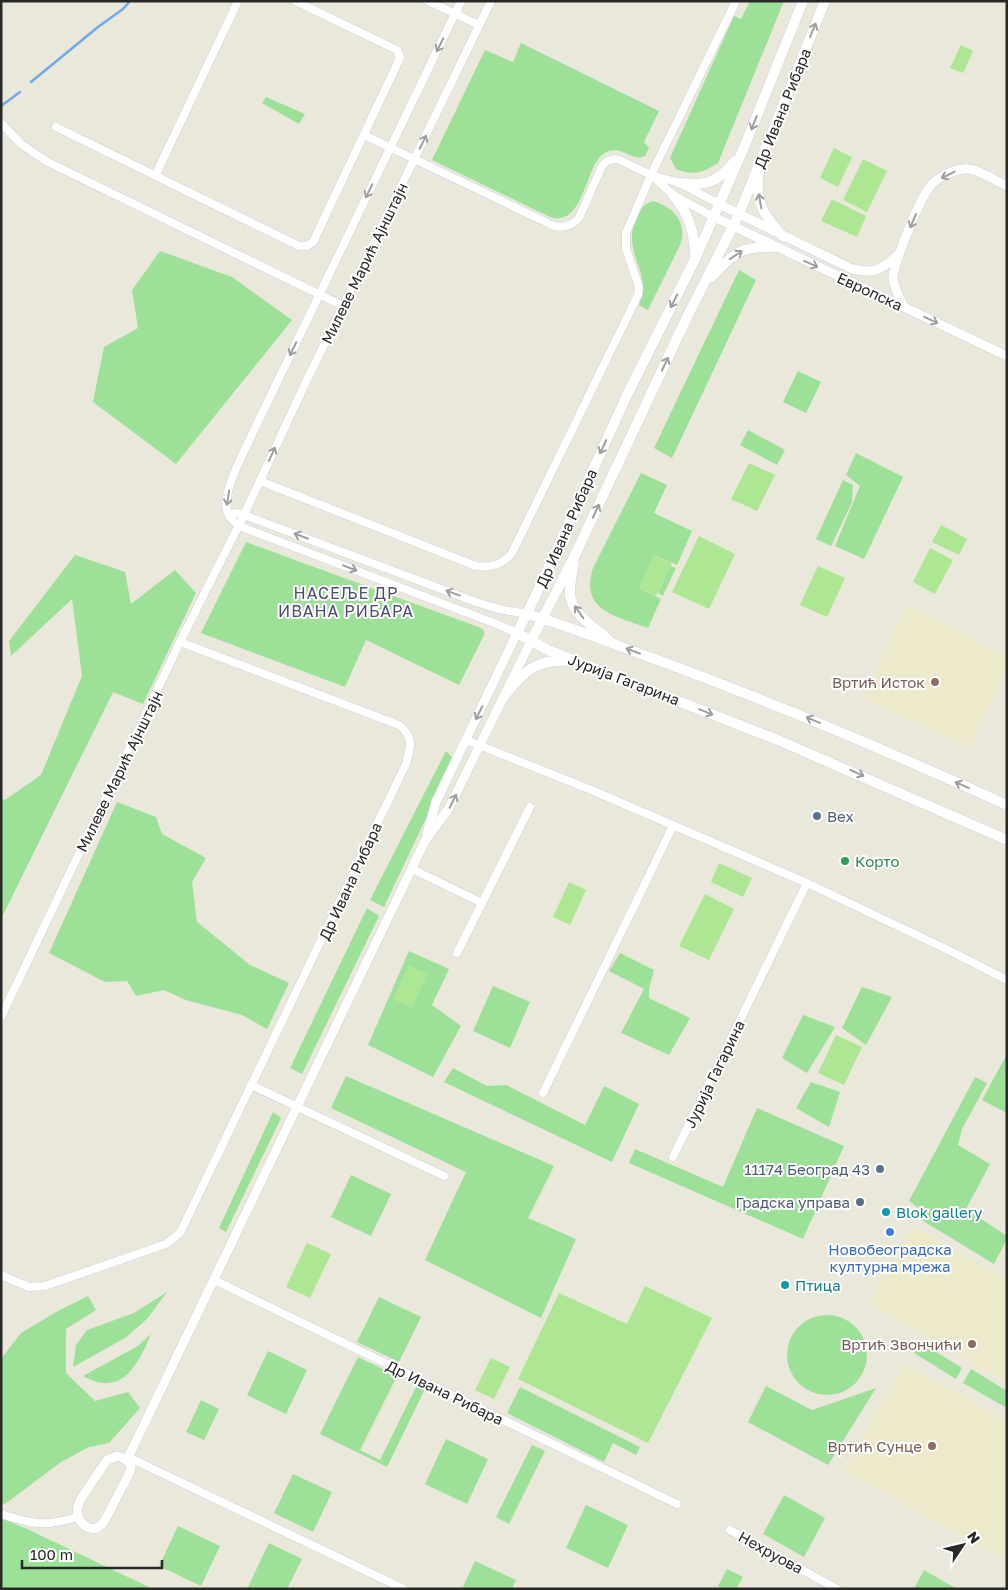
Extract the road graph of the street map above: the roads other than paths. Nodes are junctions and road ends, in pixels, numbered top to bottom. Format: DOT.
graph roads {
  1 [pos="238,1"];
  2 [pos="295,1"];
  3 [pos="428,1"];
  4 [pos="461,1"];
  5 [pos="491,1"];
  6 [pos="736,1"];
  7 [pos="803,1"];
  8 [pos="825,1"];
  9 [pos="455,14"];
  10 [pos="479,26"];
  11 [pos="1,123"];
  12 [pos="56,127"];
  13 [pos="364,135"];
  14 [pos="745,145"];
  15 [pos="390,148"];
  16 [pos="762,156"];
  17 [pos="414,160"];
  18 [pos="651,175"];
  19 [pos="155,176"];
  20 [pos="680,183"];
  21 [pos="1007,186"];
  22 [pos="673,195"];
  23 [pos="719,204"];
  24 [pos="738,214"];
  25 [pos="714,217"];
  26 [pos="733,226"];
  27 [pos="784,237"];
  28 [pos="776,247"];
  29 [pos="899,254"];
  30 [pos="696,257"];
  31 [pos="704,284"];
  32 [pos="319,295"];
  33 [pos="343,306"];
  34 [pos="904,308"];
  35 [pos="1005,353"];
  36 [pos="260,482"];
  37 [pos="229,515"];
  38 [pos="244,515"];
  39 [pos="239,526"];
  40 [pos="575,555"];
  41 [pos="527,614"];
  42 [pos="543,619"];
  43 [pos="517,633"];
  44 [pos="531,641"];
  45 [pos="180,642"];
  46 [pos="615,644"];
  47 [pos="579,662"];
  48 [pos="505,695"];
  49 [pos="466,740"];
  50 [pos="479,746"];
  51 [pos="1007,805"];
  52 [pos="530,807"];
  53 [pos="673,826"];
  54 [pos="1007,840"];
  55 [pos="425,841"];
  56 [pos="412,869"];
  57 [pos="807,883"];
  58 [pos="482,902"];
  59 [pos="457,953"];
  60 [pos="1007,980"];
  61 [pos="1,1017"];
  62 [pos="251,1085"];
  63 [pos="543,1093"];
  64 [pos="298,1107"];
  65 [pos="674,1157"];
  66 [pos="444,1176"];
  67 [pos="1,1275"];
  68 [pos="214,1280"];
  69 [pos="128,1458"];
  70 [pos="677,1504"];
  71 [pos="1,1514"];
  72 [pos="78,1517"];
  73 [pos="730,1530"];
  74 [pos="404,1589"];
  75 [pos="837,1589"];
  1 -- 19 [label="street"];
  2 -- 13 [label="street"];
  3 -- 9 [label="street"];
  4 -- 9 [label="street, Милеве Марић Ајнштајн"];
  5 -- 10 [label="street, Милеве Марић Ајнштајн"];
  6 -- 18 [label="street"];
  7 -- 14 [label="main road, Др Ивана Рибара, one-way"];
  16 -- 8 [label="main road, Др Ивана Рибара, one-way"];
  9 -- 10 [label="street"];
  9 -- 15 [label="street, Милеве Марић Ајнштајн, one-way"];
  17 -- 10 [label="street, Милеве Марић Ајнштајн, one-way"];
  11 -- 32 [label="street"];
  12 -- 19 [label="street"];
  13 -- 15 [label="street"];
  13 -- 19 [label="street"];
  14 -- 20 [label="main road"];
  14 -- 23 [label="main road, Др Ивана Рибара"];
  15 -- 17 [label="street"];
  15 -- 32 [label="street, Милеве Марић Ајнштајн, one-way"];
  16 -- 24 [label="main road, Др Ивана Рибара"];
  27 -- 16 [label="main road, one-way"];
  17 -- 18 [label="street"];
  17 -- 33 [label="street, Милеве Марић Ајнштајн"];
  18 -- 20 [label="street"];
  18 -- 22 [label="street"];
  18 -- 36 [label="street"];
  20 -- 23 [label="street"];
  21 -- 29 [label="street, one-way"];
  22 -- 25 [label="street"];
  22 -- 30 [label="main road"];
  23 -- 24 [label="street"];
  23 -- 25 [label="main road, Др Ивана Рибара"];
  24 -- 26 [label="main road, Др Ивана Рибара"];
  24 -- 27 [label="street, Европска"];
  25 -- 26 [label="street"];
  25 -- 30 [label="main road, Др Ивана Рибара"];
  26 -- 28 [label="street, Европска"];
  26 -- 31 [label="main road, Др Ивана Рибара"];
  27 -- 29 [label="street, Европска"];
  31 -- 28 [label="main road, one-way"];
  28 -- 34 [label="street, Европска, one-way"];
  29 -- 34 [label="street"];
  30 -- 41 [label="main road, Др Ивана Рибара, one-way"];
  40 -- 31 [label="main road, Др Ивана Рибара, one-way"];
  32 -- 33 [label="street"];
  32 -- 37 [label="street, Милеве Марић Ајнштајн, one-way"];
  36 -- 33 [label="street, Милеве Марић Ајнштајн, one-way"];
  34 -- 35 [label="street, Европска, one-way"];
  36 -- 38 [label="street, Милеве Марић Ајнштајн"];
  37 -- 38 [label="street"];
  37 -- 39 [label="street"];
  38 -- 39 [label="street, Милеве Марић Ајнштајн"];
  41 -- 38 [label="street, Јурија Гагарина, one-way"];
  39 -- 43 [label="street, Јурија Гагарина, one-way"];
  39 -- 45 [label="street, Милеве Марић Ајнштајн"];
  40 -- 42 [label="main road, Др Ивана Рибара"];
  46 -- 40 [label="main road, one-way"];
  41 -- 42 [label="main road, Јурија Гагарина"];
  41 -- 43 [label="main road, Др Ивана Рибара"];
  42 -- 44 [label="main road, Др Ивана Рибара"];
  42 -- 46 [label="main road, Јурија Гагарина"];
  43 -- 44 [label="main road, Јурија Гагарина"];
  43 -- 49 [label="street, Др Ивана Рибара, one-way"];
  44 -- 47 [label="main road, Јурија Гагарина"];
  44 -- 48 [label="street, Др Ивана Рибара"];
  45 -- 61 [label="street, Милеве Марић Ајнштајн"];
  45 -- 62 [label="street, Др Ивана Рибара"];
  51 -- 46 [label="main road, Јурија Гагарина, one-way"];
  47 -- 48 [label="main road"];
  47 -- 54 [label="main road, Јурија Гагарина, one-way"];
  48 -- 50 [label="street, Др Ивана Рибара"];
  49 -- 50 [label="street"];
  49 -- 55 [label="street, Др Ивана Рибара"];
  50 -- 53 [label="street"];
  55 -- 50 [label="street, Др Ивана Рибара, one-way"];
  52 -- 58 [label="street"];
  53 -- 57 [label="street"];
  53 -- 63 [label="street"];
  55 -- 56 [label="street, Др Ивана Рибара"];
  56 -- 58 [label="street"];
  56 -- 64 [label="street, Др Ивана Рибара"];
  57 -- 60 [label="street"];
  57 -- 65 [label="street, Јурија Гагарина"];
  58 -- 59 [label="street"];
  62 -- 64 [label="street"];
  62 -- 67 [label="street, Др Ивана Рибара"];
  64 -- 66 [label="street"];
  64 -- 68 [label="street, Др Ивана Рибара"];
  68 -- 69 [label="street, Др Ивана Рибара"];
  68 -- 70 [label="street, Др Ивана Рибара"];
  69 -- 72 [label="street"];
  69 -- 72 [label="street, Др Ивана Рибара"];
  69 -- 74 [label="street"];
  71 -- 72 [label="street"];
  73 -- 75 [label="street, Нехруова"];
}
